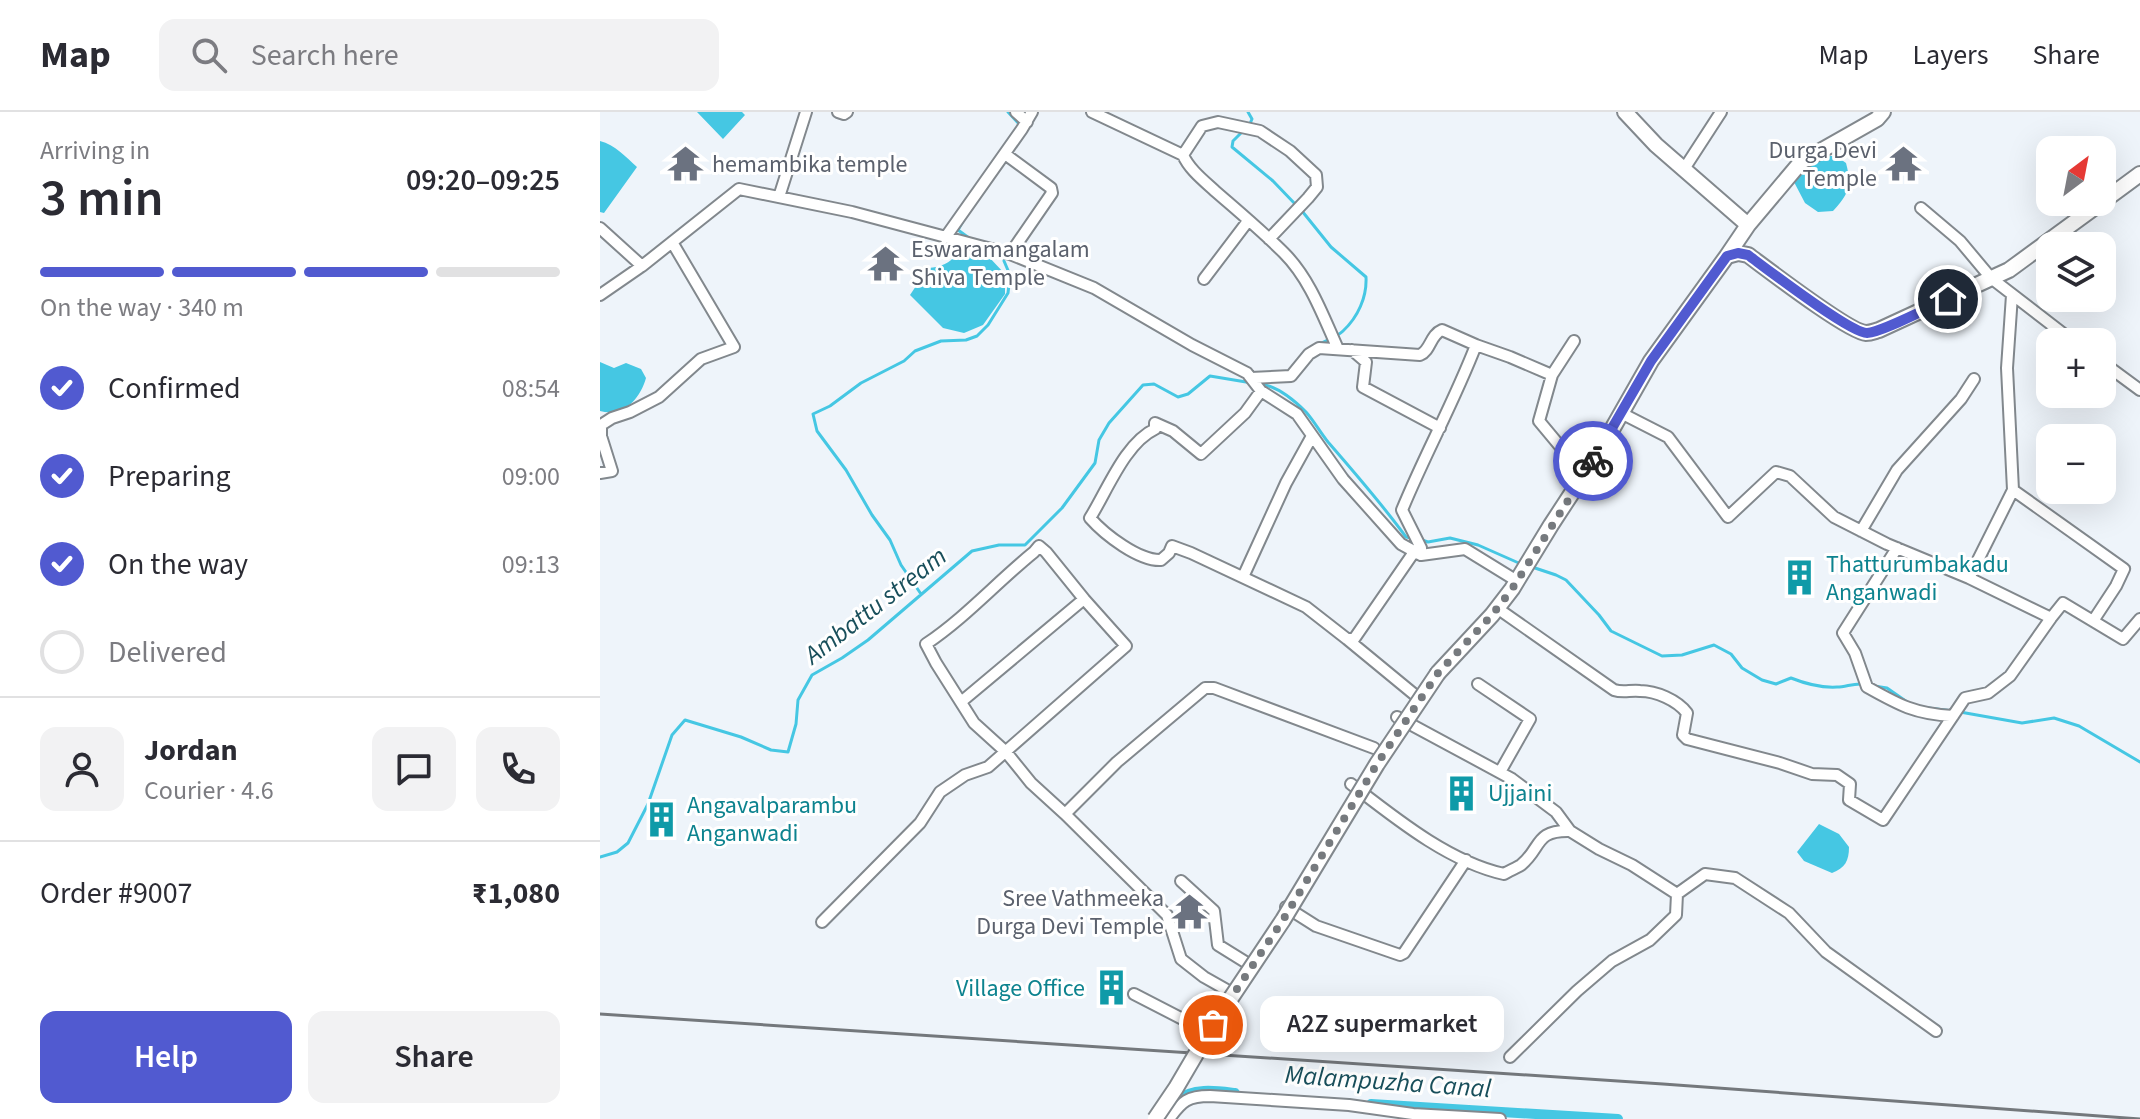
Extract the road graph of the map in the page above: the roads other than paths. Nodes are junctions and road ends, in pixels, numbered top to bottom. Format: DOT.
graph roads {
  1 [pos="806,112"];
  2 [pos="838,112"];
  3 [pos="847,112"];
  4 [pos="1016,112"];
  5 [pos="1092,112"];
  6 [pos="1625,112"];
  7 [pos="1721,112"];
  8 [pos="1883,112"];
  9 [pos="1029,117"];
  10 [pos="1005,154"];
  11 [pos="1183,155"];
  12 [pos="1684,169"];
  13 [pos="2140,174"];
  14 [pos="2116,189"];
  15 [pos="779,197"];
  16 [pos="1921,208"];
  17 [pos="2079,216"];
  18 [pos="1248,221"];
  19 [pos="1748,225"];
  20 [pos="600,228"];
  21 [pos="945,238"];
  22 [pos="1269,239"];
  23 [pos="672,242"];
  24 [pos="1010,254"];
  25 [pos="1727,256"];
  26 [pos="642,266"];
  27 [pos="1991,278"];
  28 [pos="1204,279"];
  29 [pos="600,295"];
  30 [pos="2012,295"];
  31 [pos="2056,328"];
  32 [pos="1574,341"];
  33 [pos="1335,342"];
  34 [pos="1476,345"];
  35 [pos="1352,350"];
  36 [pos="2116,372"];
  37 [pos="1552,375"];
  38 [pos="1251,379"];
  39 [pos="1974,379"];
  40 [pos="1260,390"];
  41 [pos="2140,390"];
  42 [pos="1621,413"];
  43 [pos="1440,428"];
  44 [pos="1312,436"];
  45 [pos="600,473"];
  46 [pos="1584,475"];
  47 [pos="2013,490"];
  48 [pos="1861,531"];
  49 [pos="1897,548"];
  50 [pos="1419,552"];
  51 [pos="1523,571"];
  52 [pos="1243,577"];
  53 [pos="1969,578"];
  54 [pos="1084,599"];
  55 [pos="1497,608"];
  56 [pos="2051,618"];
  57 [pos="2140,619"];
  58 [pos="2093,621"];
  59 [pos="1347,639"];
  60 [pos="1478,684"];
  61 [pos="1415,695"];
  62 [pos="961,702"];
  63 [pos="1953,716"];
  64 [pos="1397,717"];
  65 [pos="1374,748"];
  66 [pos="1006,752"];
  67 [pos="1500,772"];
  68 [pos="1351,784"];
  69 [pos="1065,814"];
  70 [pos="1570,831"];
  71 [pos="1466,860"];
  72 [pos="1181,881"];
  73 [pos="1677,894"];
  74 [pos="1286,907"];
  75 [pos="822,922"];
  76 [pos="1247,963"];
  77 [pos="1227,990"];
  78 [pos="1134,994"];
  79 [pos="1200,1028"];
  80 [pos="1936,1031"];
  81 [pos="1510,1057"];
  82 [pos="1151,1114"];
  83 [pos="1168,1119"];
  84 [pos="1500,1119"];
  1 -- 15 [label="street"];
  2 -- 3 [label="street"];
  4 -- 9 [label="street"];
  5 -- 11 [label="street"];
  6 -- 12 [label="main road"];
  7 -- 12 [label="street"];
  8 -- 19 [label="main road"];
  9 -- 10 [label="street"];
  10 -- 21 [label="street"];
  10 -- 24 [label="street"];
  11 -- 18 [label="street"];
  11 -- 22 [label="street"];
  12 -- 19 [label="main road"];
  13 -- 14 [label="main road"];
  15 -- 21 [label="street"];
  15 -- 23 [label="street"];
  16 -- 27 [label="street"];
  17 -- 27 [label="main road"];
  18 -- 22 [label="street"];
  18 -- 28 [label="street"];
  19 -- 25 [label="main road"];
  20 -- 26 [label="street"];
  21 -- 24 [label="street"];
  22 -- 33 [label="street"];
  23 -- 26 [label="street"];
  23 -- 45 [label="street"];
  24 -- 38 [label="street"];
  25 -- 27 [label="main road"];
  25 -- 42 [label="main road"];
  26 -- 29 [label="street"];
  27 -- 30 [label="street"];
  30 -- 31 [label="street"];
  30 -- 47 [label="street"];
  32 -- 37 [label="street"];
  33 -- 35 [label="street"];
  33 -- 38 [label="street"];
  34 -- 35 [label="street"];
  34 -- 37 [label="street"];
  34 -- 43 [label="street"];
  35 -- 43 [label="street"];
  36 -- 41 [label="street"];
  37 -- 46 [label="street"];
  38 -- 40 [label="street"];
  39 -- 48 [label="street"];
  40 -- 44 [label="street"];
  40 -- 52 [label="street"];
  42 -- 46 [label="main road"];
  42 -- 48 [label="street"];
  43 -- 50 [label="street"];
  44 -- 50 [label="street"];
  44 -- 52 [label="street"];
  46 -- 51 [label="main road"];
  47 -- 53 [label="street"];
  47 -- 58 [label="street"];
  48 -- 49 [label="street"];
  49 -- 53 [label="street"];
  49 -- 63 [label="street"];
  50 -- 51 [label="street"];
  50 -- 59 [label="street"];
  51 -- 55 [label="main road"];
  52 -- 59 [label="street"];
  53 -- 56 [label="street"];
  54 -- 62 [label="street"];
  54 -- 62 [label="street"];
  54 -- 66 [label="street"];
  55 -- 63 [label="street"];
  55 -- 82 [label="main road, bridge"];
  56 -- 58 [label="street"];
  56 -- 63 [label="street"];
  57 -- 58 [label="street"];
  59 -- 61 [label="street"];
  60 -- 67 [label="street"];
  62 -- 66 [label="street"];
  64 -- 67 [label="street"];
  65 -- 69 [label="street"];
  66 -- 69 [label="street"];
  66 -- 75 [label="street"];
  67 -- 70 [label="street"];
  68 -- 71 [label="street"];
  69 -- 77 [label="street"];
  70 -- 71 [label="street"];
  70 -- 73 [label="street"];
  71 -- 74 [label="street"];
  72 -- 76 [label="street"];
  73 -- 80 [label="street"];
  73 -- 81 [label="street"];
  78 -- 79 [label="street"];
  82 -- 83 [label="street, bridge"];
  83 -- 84 [label="street"];
}
